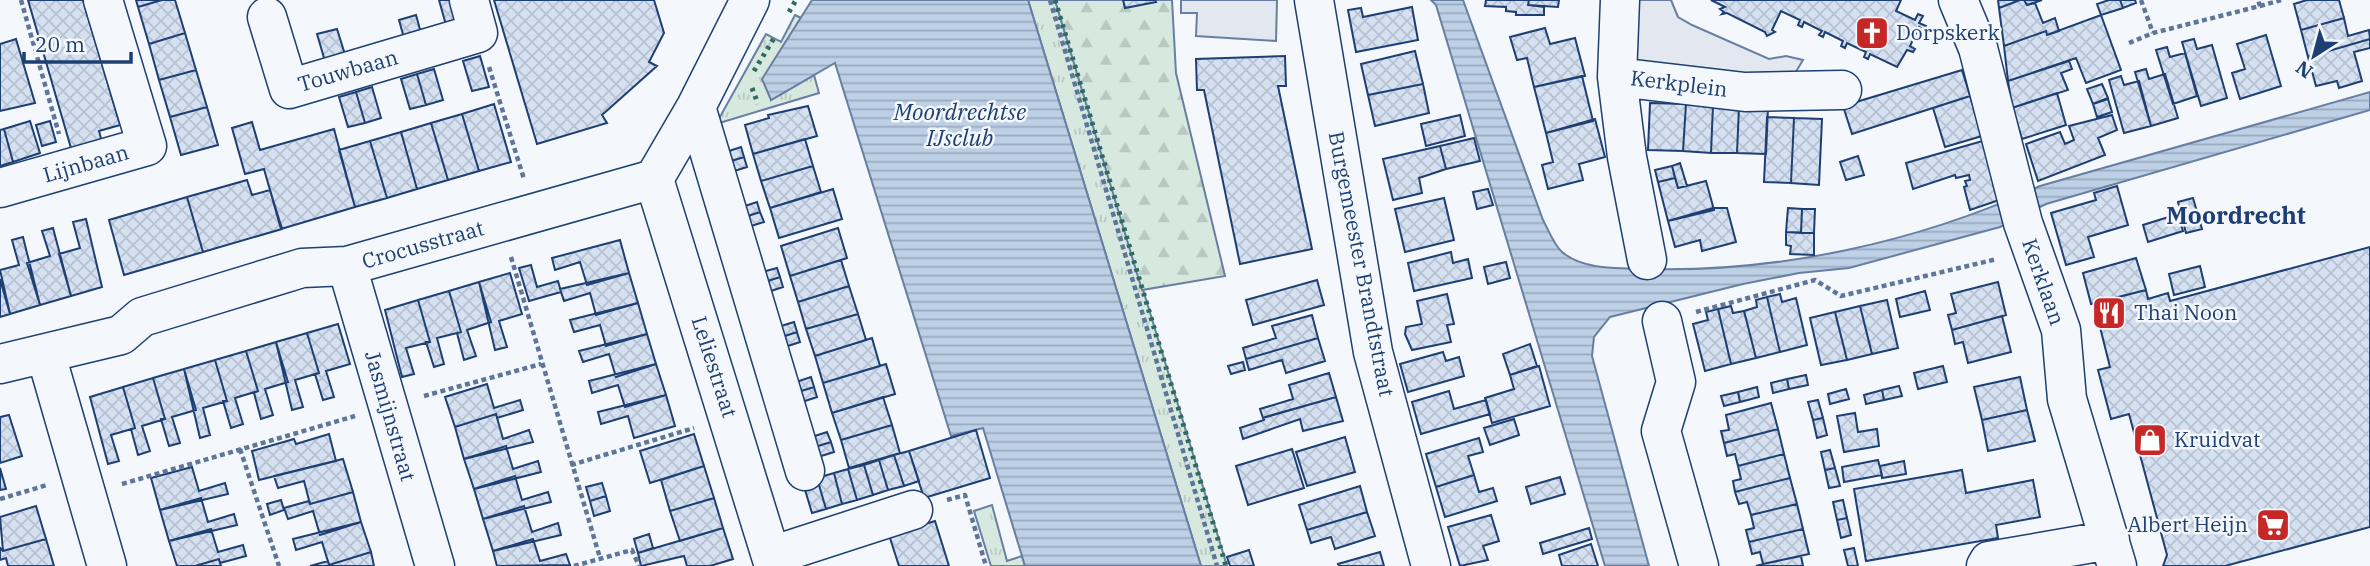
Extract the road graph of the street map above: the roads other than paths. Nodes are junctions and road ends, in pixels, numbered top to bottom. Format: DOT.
graph roads {
  1 [pos="103,0"];
  2 [pos="750,0"];
  3 [pos="1314,0"];
  4 [pos="1620,0"];
  5 [pos="1958,0"];
  6 [pos="473,16"];
  7 [pos="267,17"];
  8 [pos="1617,77"];
  9 [pos="1842,90"];
  10 [pos="696,107"];
  11 [pos="654,179"];
  12 [pos="0,188"];
  13 [pos="1647,260"];
  14 [pos="348,266"];
  15 [pos="1662,321"];
  16 [pos="46,355"];
  17 [pos="0,363"];
  18 [pos="806,471"];
  19 [pos="913,510"];
  20 [pos="2114,553"];
  21 [pos="773,561"];
  22 [pos="107,566"];
  23 [pos="435,566"];
  24 [pos="1431,566"];
  25 [pos="1699,566"];
  26 [pos="1986,566"];
  1 -- 12 [label="street, Lijnbaan"];
  2 -- 10 [label="street"];
  3 -- 24 [label="street, Burgemeester Brandtstraat"];
  4 -- 8 [label="street"];
  5 -- 20 [label="street, Kerklaan"];
  6 -- 7 [label="street, Touwbaan"];
  8 -- 9 [label="street, Kerkplein"];
  8 -- 13 [label="street, Kerkplein"];
  10 -- 11 [label="street"];
  10 -- 18 [label="street"];
  11 -- 14 [label="street, Crocusstraat"];
  11 -- 21 [label="street, Leliestraat"];
  14 -- 16 [label="street, Crocusstraat"];
  14 -- 23 [label="street, Jasmijnstraat"];
  15 -- 25 [label="street"];
  16 -- 17 [label="street, Crocusstraat"];
  16 -- 22 [label="street"];
  19 -- 21 [label="street, Leliestraat"];
  20 -- 26 [label="street"];
}
